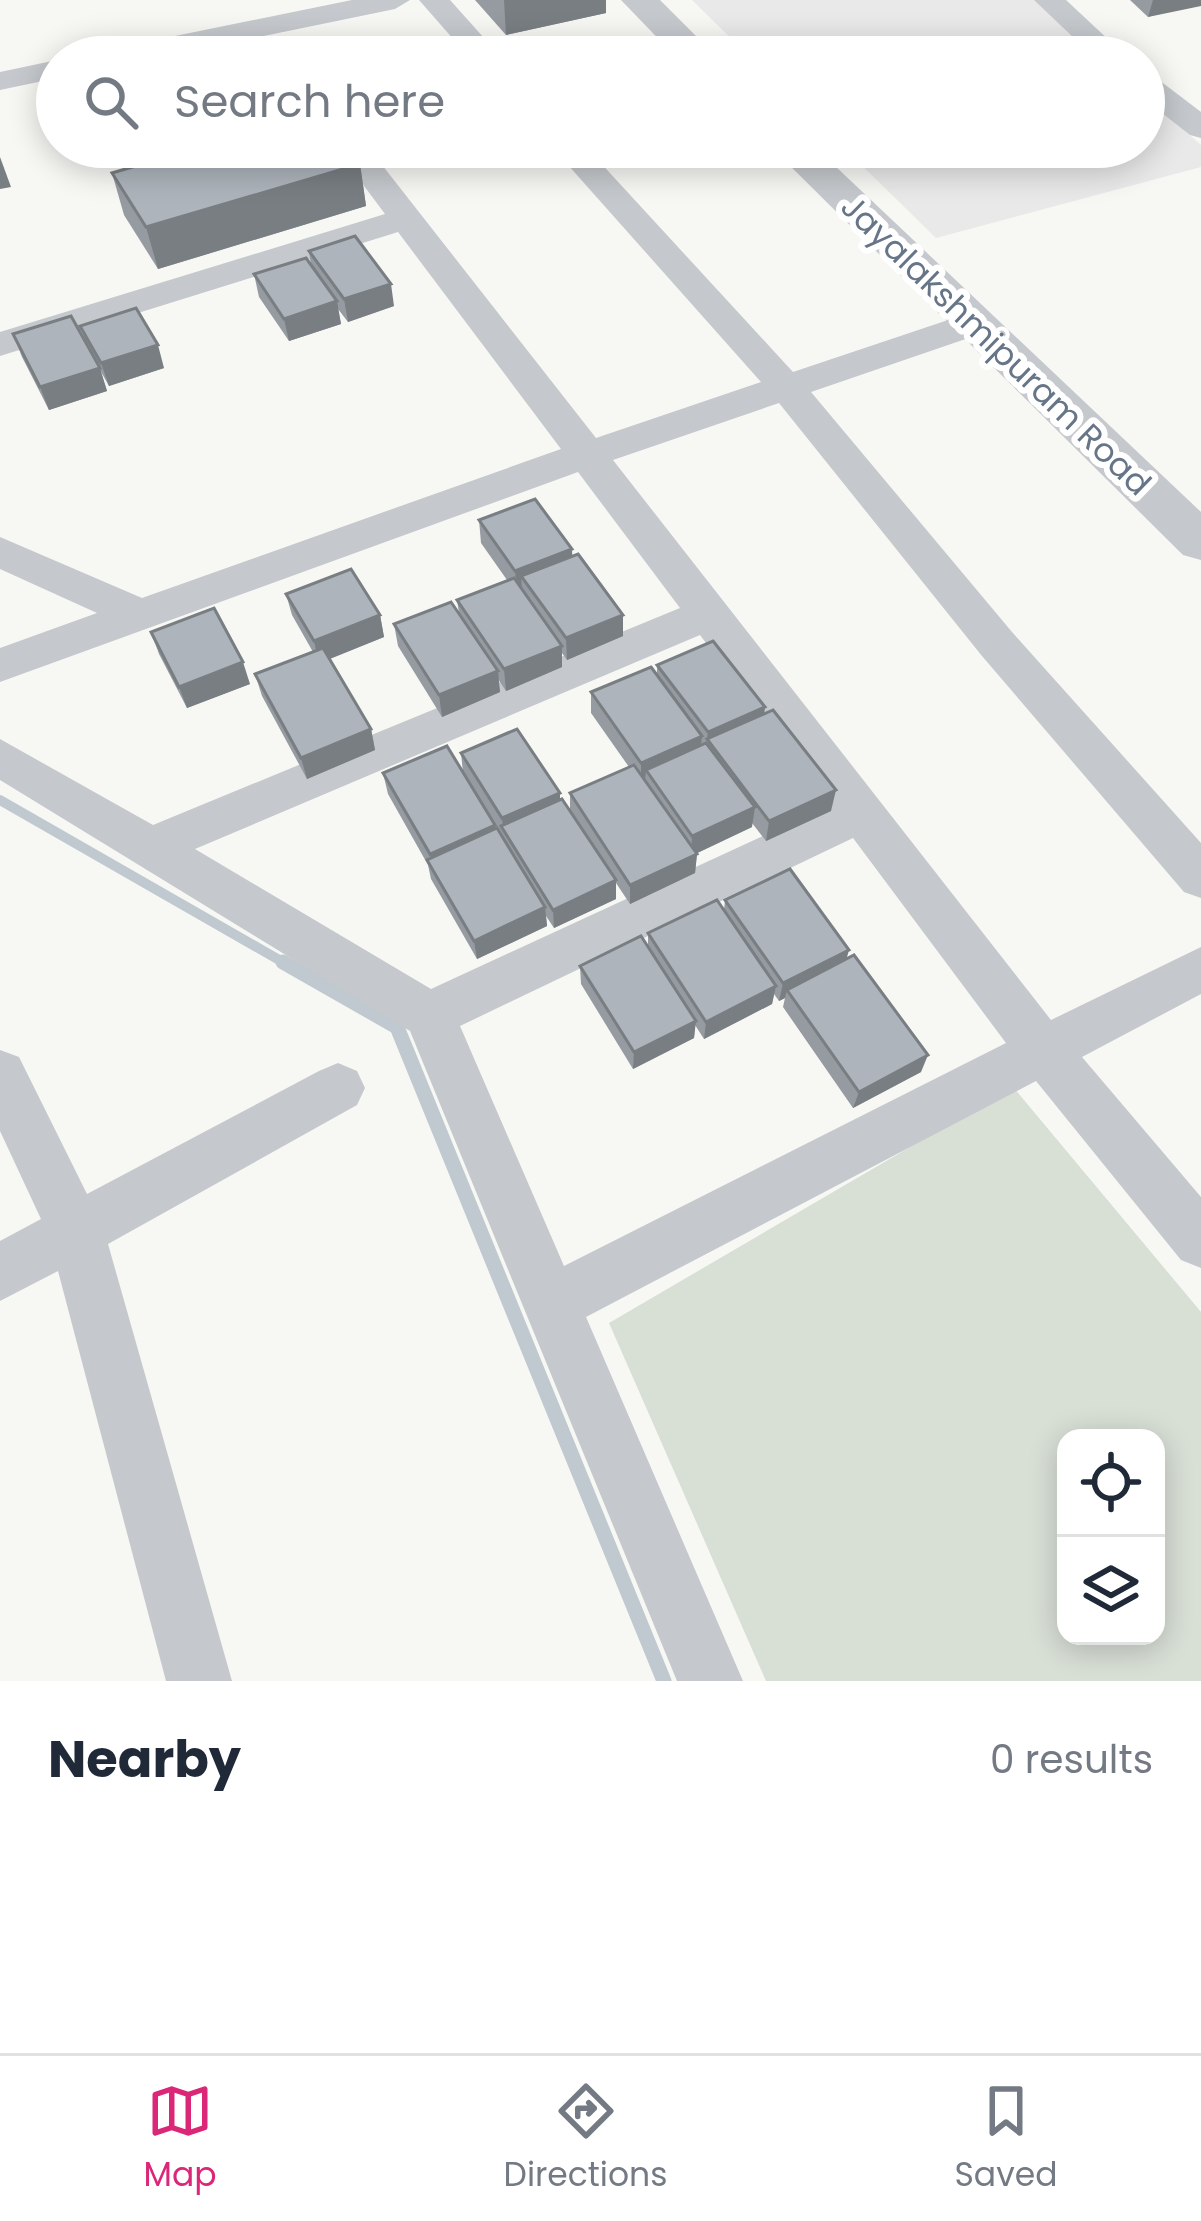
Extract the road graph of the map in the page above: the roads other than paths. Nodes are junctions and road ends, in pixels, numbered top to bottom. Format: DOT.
graph roads {
  1 [pos="395,0"];
  2 [pos="434,0"];
  3 [pos="639,0"];
  4 [pos="1049,0"];
  5 [pos="256,14"];
  6 [pos="184,36"];
  7 [pos="467,36"];
  8 [pos="676,36"];
  9 [pos="1089,36"];
  10 [pos="36,73"];
  11 [pos="0,81"];
  12 [pos="1165,100"];
  13 [pos="1201,128"];
  14 [pos="367,168"];
  15 [pos="587,168"];
  16 [pos="813,168"];
  17 [pos="406,219"];
  18 [pos="974,324"];
  19 [pos="0,344"];
  20 [pos="786,387"];
  21 [pos="589,454"];
  22 [pos="1201,542"];
  23 [pos="0,552"];
  24 [pos="710,613"];
  25 [pos="138,614"];
  26 [pos="0,665"];
  27 [pos="0,757"];
  28 [pos="861,812"];
  29 [pos="152,846"];
  30 [pos="1201,877"];
  31 [pos="1201,969"];
  32 [pos="429,1015"];
  33 [pos="1044,1051"];
  34 [pos="0,1074"];
  35 [pos="338,1088"];
  36 [pos="76,1231"];
  37 [pos="1201,1240"];
  38 [pos="0,1272"];
  39 [pos="551,1304"];
  40 [pos="200,1681"];
  41 [pos="710,1681"];
  1 -- 5 [label="street"];
  2 -- 7 [label="street"];
  3 -- 8 [label="street"];
  4 -- 9 [label="street"];
  5 -- 6 [label="street"];
  10 -- 11 [label="street"];
  12 -- 13 [label="street"];
  14 -- 17 [label="street"];
  15 -- 20 [label="street"];
  16 -- 18 [label="street, Jayalakshmipuram Road"];
  17 -- 19 [label="street"];
  17 -- 21 [label="street"];
  18 -- 20 [label="street"];
  18 -- 22 [label="street, Jayalakshmipuram Road"];
  20 -- 21 [label="street"];
  20 -- 30 [label="street"];
  21 -- 24 [label="street"];
  21 -- 25 [label="street"];
  23 -- 25 [label="street"];
  24 -- 28 [label="street"];
  24 -- 29 [label="street"];
  25 -- 26 [label="street"];
  27 -- 29 [label="street"];
  28 -- 32 [label="street"];
  28 -- 33 [label="street"];
  29 -- 32 [label="street"];
  31 -- 33 [label="street"];
  32 -- 39 [label="street"];
  33 -- 37 [label="street"];
  33 -- 39 [label="street"];
  34 -- 36 [label="street"];
  35 -- 36 [label="street"];
  36 -- 38 [label="street"];
  36 -- 40 [label="street"];
  39 -- 41 [label="street"];
}
